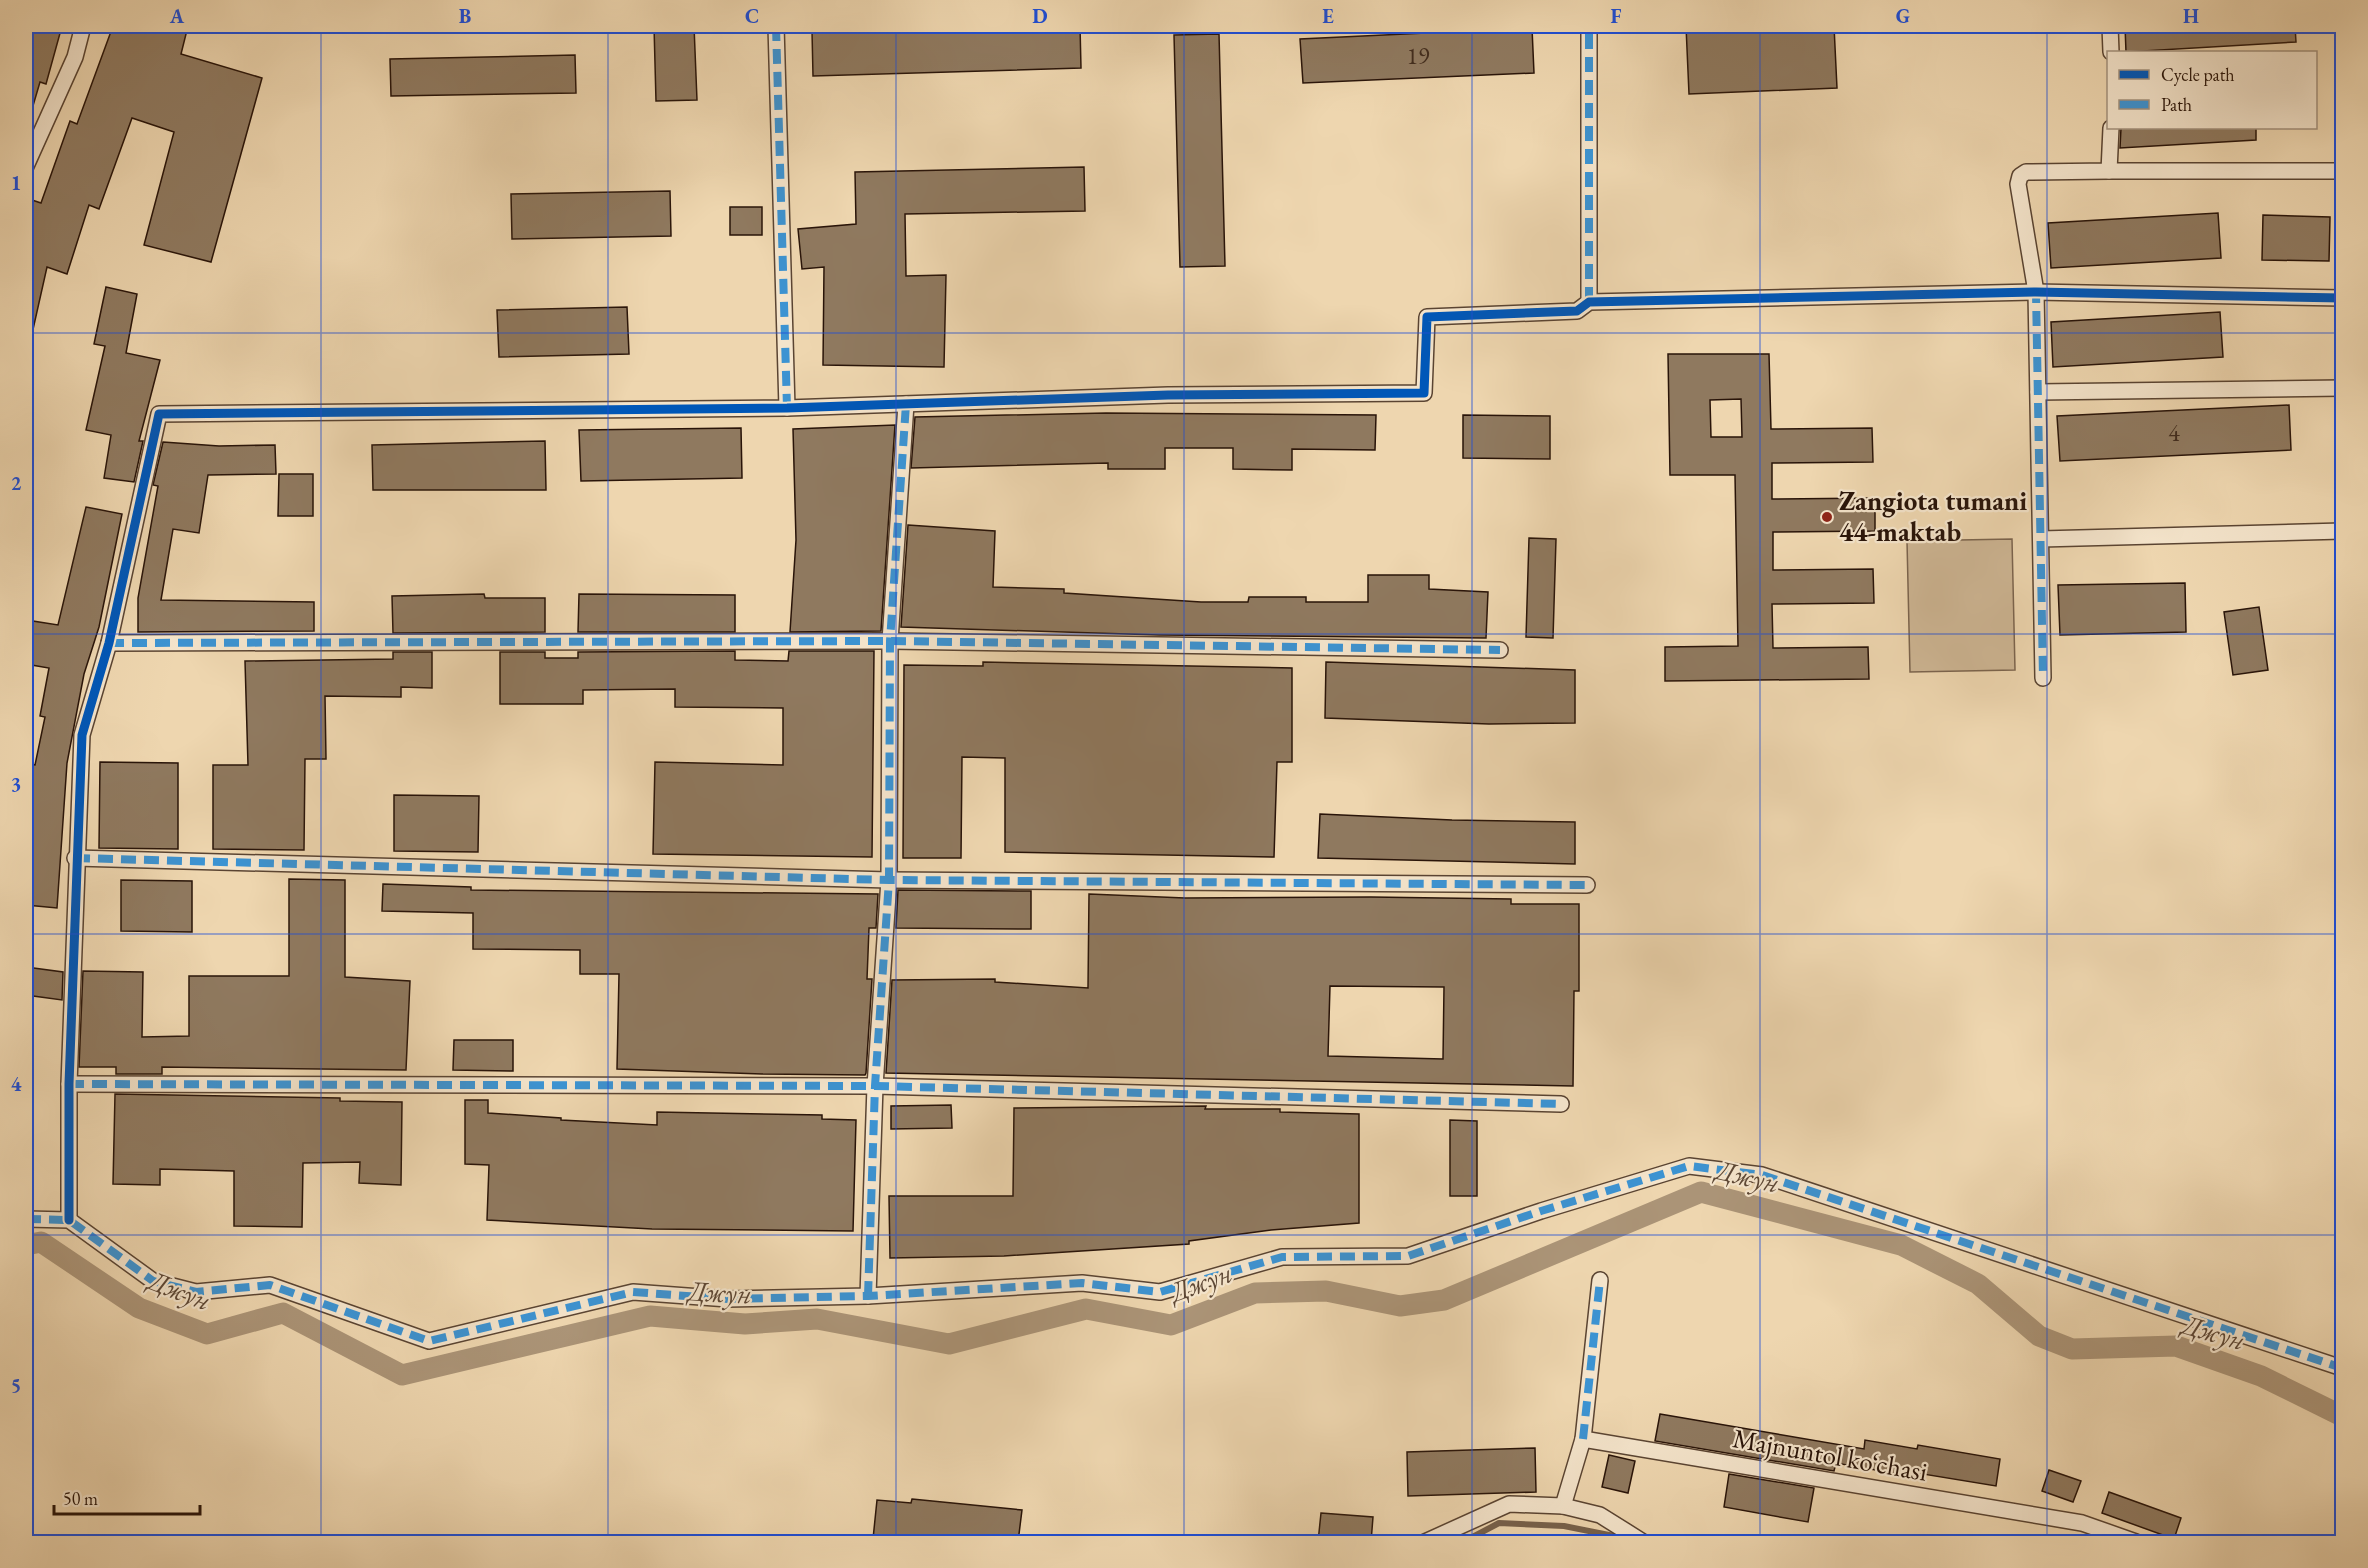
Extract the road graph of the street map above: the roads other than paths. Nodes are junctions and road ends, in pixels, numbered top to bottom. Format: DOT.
graph roads {
  1 [pos="82,26"];
  2 [pos="776,26"];
  3 [pos="1589,26"];
  4 [pos="2110,26"];
  5 [pos="2111,51"];
  6 [pos="2111,129"];
  7 [pos="26,166"];
  8 [pos="2109,171"];
  9 [pos="2343,171"];
  10 [pos="2036,292"];
  11 [pos="2343,298"];
  12 [pos="1588,302"];
  13 [pos="2343,388"];
  14 [pos="2038,392"];
  15 [pos="906,404"];
  16 [pos="787,408"];
  17 [pos="2343,531"];
  18 [pos="2041,539"];
  19 [pos="890,641"];
  20 [pos="109,643"];
  21 [pos="1500,650"];
  22 [pos="2043,678"];
  23 [pos="75,858"];
  24 [pos="889,880"];
  25 [pos="1587,885"];
  26 [pos="69,1084"];
  27 [pos="875,1086"];
  28 [pos="1561,1104"];
  29 [pos="26,1219"];
  30 [pos="69,1220"];
  31 [pos="1600,1280"];
  32 [pos="868,1296"];
  33 [pos="2343,1368"];
  34 [pos="1583,1439"];
  35 [pos="1563,1506"];
  36 [pos="1425,1542"];
  37 [pos="1643,1542"];
  38 [pos="2136,1542"];
  1 -- 7 [label="street"];
  2 -- 16 [label="street"];
  3 -- 12 [label="street"];
  4 -- 5 [label="street"];
  6 -- 8 [label="street"];
  8 -- 9 [label="street"];
  8 -- 10 [label="street"];
  10 -- 11 [label="street"];
  10 -- 12 [label="street"];
  10 -- 14 [label="street"];
  12 -- 15 [label="street"];
  13 -- 14 [label="street"];
  14 -- 18 [label="street"];
  15 -- 16 [label="street"];
  15 -- 19 [label="street"];
  16 -- 20 [label="street"];
  17 -- 18 [label="street"];
  18 -- 22 [label="street"];
  19 -- 20 [label="street"];
  19 -- 21 [label="street"];
  19 -- 24 [label="street"];
  20 -- 23 [label="street"];
  23 -- 24 [label="street"];
  23 -- 26 [label="street"];
  24 -- 25 [label="street"];
  24 -- 27 [label="street"];
  26 -- 27 [label="street"];
  26 -- 30 [label="street"];
  27 -- 28 [label="street"];
  27 -- 32 [label="street"];
  29 -- 30 [label="street"];
  30 -- 32 [label="street"];
  31 -- 34 [label="street"];
  32 -- 33 [label="street"];
  34 -- 35 [label="street"];
  34 -- 38 [label="street, Majnuntol ko‘chasi"];
  35 -- 36 [label="street"];
  35 -- 37 [label="street"];
}
